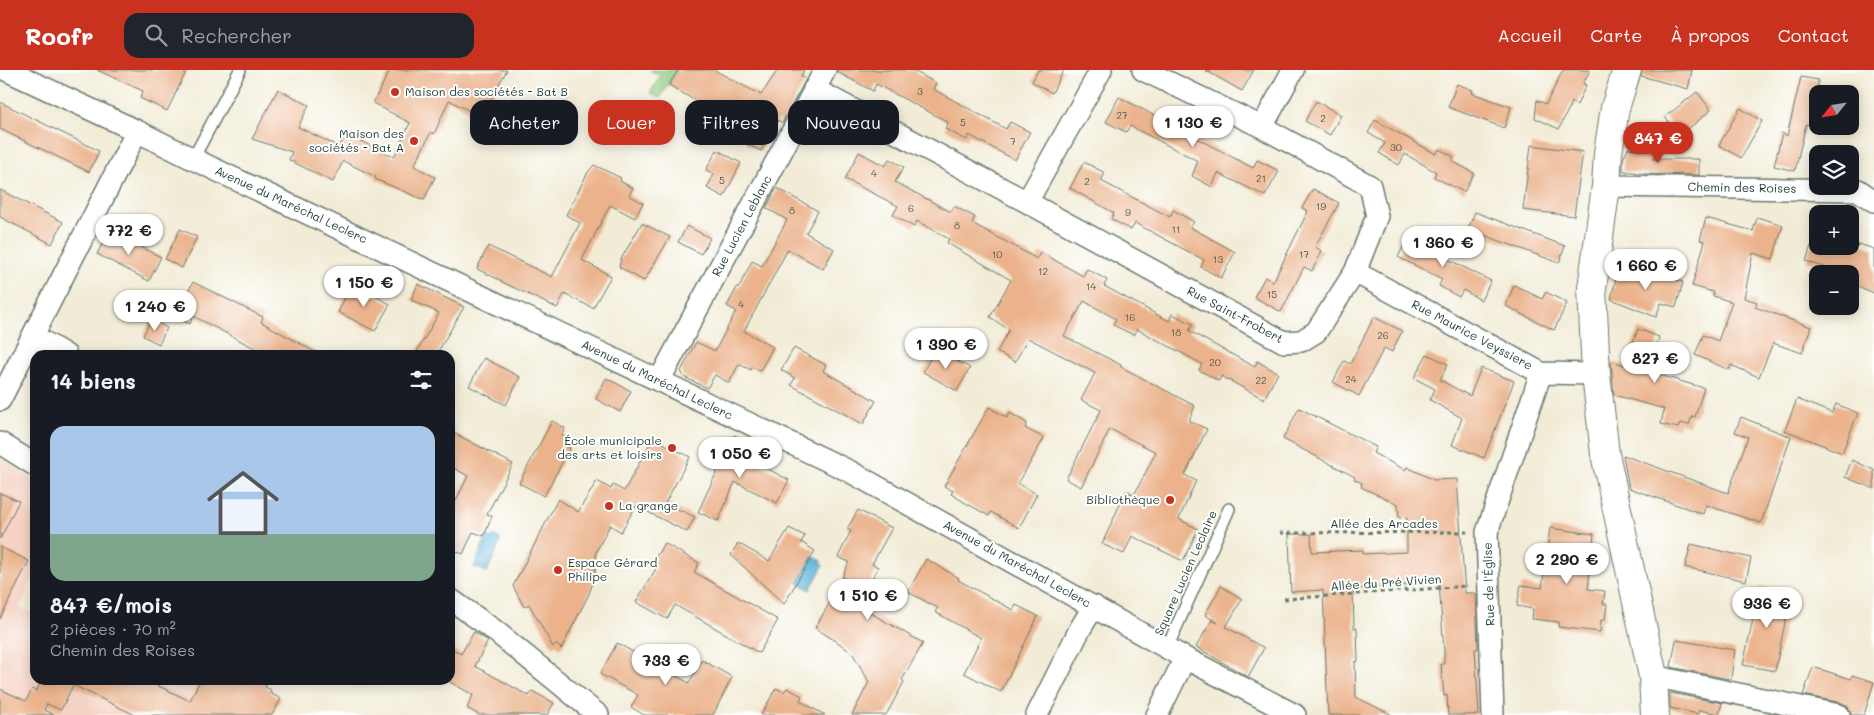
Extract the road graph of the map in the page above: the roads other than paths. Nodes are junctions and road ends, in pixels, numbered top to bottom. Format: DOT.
graph roads {
  1 [pos="6,70"];
  2 [pos="240,70"];
  3 [pos="824,70"];
  4 [pos="1101,70"];
  5 [pos="1143,70"];
  6 [pos="1293,70"];
  7 [pos="1627,70"];
  8 [pos="814,89"];
  9 [pos="1262,128"];
  10 [pos="137,131"];
  11 [pos="193,159"];
  12 [pos="1606,186"];
  13 [pos="1869,191"];
  14 [pos="1027,202"];
  15 [pos="1354,272"];
  16 [pos="34,336"];
  17 [pos="58,350"];
  18 [pos="1541,373"];
  19 [pos="1596,374"];
  20 [pos="659,382"];
  21 [pos="0,400"];
  22 [pos="0,443"];
  23 [pos="30,462"];
  24 [pos="1230,509"];
  25 [pos="455,603"];
  26 [pos="1094,606"];
  27 [pos="1176,653"];
  28 [pos="1653,676"];
  29 [pos="598,715"];
  30 [pos="1037,715"];
  31 [pos="1157,715"];
  32 [pos="1295,715"];
  33 [pos="1494,715"];
  34 [pos="1655,715"];
  35 [pos="1839,715"];
  1 -- 10 [label="street, Avenue du Maréchal Leclerc"];
  2 -- 11 [label="lane"];
  3 -- 8 [label="street, Rue Lucien Leblanc"];
  4 -- 14 [label="street"];
  5 -- 9 [label="street, Rue Saint-Frobert"];
  6 -- 9 [label="street"];
  7 -- 12 [label="street"];
  8 -- 14 [label="street, Rue Saint-Frobert"];
  8 -- 20 [label="street, Rue Lucien Leblanc"];
  9 -- 15 [label="street, Rue Saint-Frobert"];
  10 -- 11 [label="street, Avenue du Maréchal Leclerc"];
  10 -- 16 [label="street"];
  11 -- 20 [label="street, Avenue du Maréchal Leclerc"];
  12 -- 13 [label="street, Chemin des Roises"];
  12 -- 19 [label="street"];
  14 -- 15 [label="street, Rue Saint-Frobert"];
  15 -- 18 [label="street, Rue Maurice Veyssiere"];
  16 -- 17 [label="street"];
  16 -- 21 [label="street"];
  18 -- 19 [label="street, Rue Maurice Veyssiere"];
  18 -- 33 [label="street, Rue de l'Église"];
  19 -- 28 [label="street"];
  20 -- 26 [label="street, Avenue du Maréchal Leclerc"];
  22 -- 23 [label="street"];
  24 -- 27 [label="lane, Square Lucien Leclaire"];
  25 -- 29 [label="street"];
  26 -- 27 [label="street, Avenue du Maréchal Leclerc"];
  26 -- 30 [label="street"];
  27 -- 31 [label="street"];
  27 -- 32 [label="street, Avenue du Maréchal Leclerc"];
  28 -- 34 [label="street"];
  28 -- 35 [label="street"];
}
